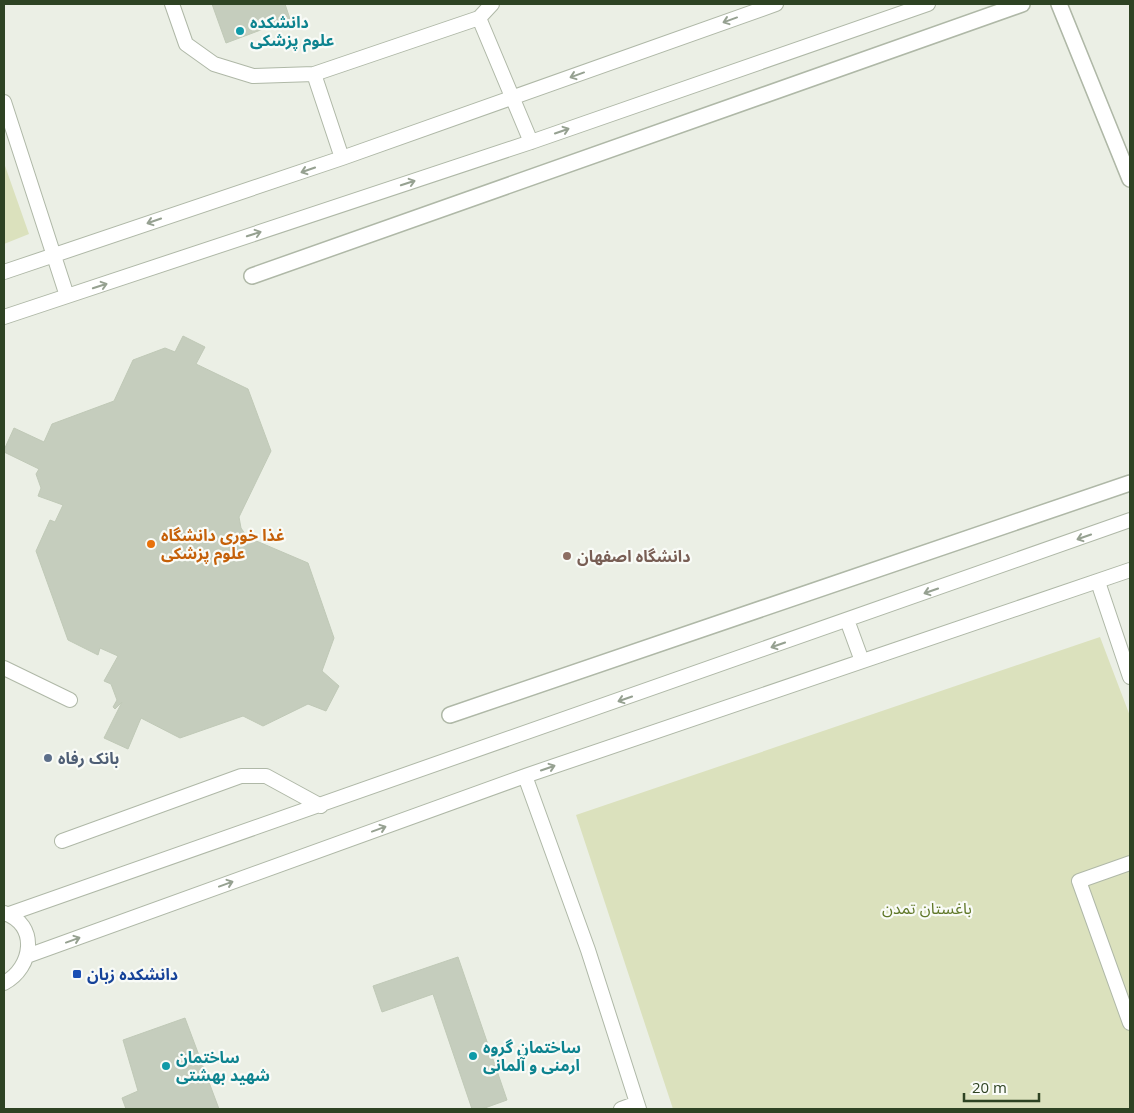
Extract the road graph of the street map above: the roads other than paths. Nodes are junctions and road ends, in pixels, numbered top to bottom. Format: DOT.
graph roads {
  1 [pos="172,4"];
  2 [pos="492,4"];
  3 [pos="776,4"];
  4 [pos="928,4"];
  5 [pos="1022,4"];
  6 [pos="1059,4"];
  7 [pos="479,18"];
  8 [pos="314,74"];
  9 [pos="513,97"];
  10 [pos="4,102"];
  11 [pos="531,142"];
  12 [pos="342,158"];
  13 [pos="1130,179"];
  14 [pos="53,256"];
  15 [pos="4,272"];
  16 [pos="252,276"];
  17 [pos="67,296"];
  18 [pos="4,317"];
  19 [pos="1130,483"];
  20 [pos="1130,520"];
  21 [pos="1130,570"];
  22 [pos="1098,582"];
  23 [pos="848,620"];
  24 [pos="862,661"];
  25 [pos="4,668"];
  26 [pos="1130,677"];
  27 [pos="70,700"];
  28 [pos="450,715"];
  29 [pos="525,776"];
  30 [pos="321,806"];
  31 [pos="62,841"];
  32 [pos="1130,863"];
  33 [pos="6,914"];
  34 [pos="27,956"];
  35 [pos="4,983"];
  36 [pos="1130,1023"];
  37 [pos="638,1106"];
  38 [pos="621,1109"];
  1 -- 8 [label="lane"];
  2 -- 7 [label="lane"];
  3 -- 9 [label="lane, one-way"];
  11 -- 4 [label="lane, one-way"];
  5 -- 16 [label="street"];
  6 -- 13 [label="street"];
  7 -- 8 [label="lane"];
  7 -- 9 [label="lane"];
  8 -- 12 [label="lane"];
  9 -- 11 [label="lane"];
  9 -- 12 [label="lane"];
  10 -- 14 [label="lane"];
  17 -- 11 [label="lane, one-way"];
  12 -- 14 [label="lane, one-way"];
  14 -- 15 [label="lane"];
  14 -- 17 [label="lane"];
  17 -- 18 [label="lane"];
  19 -- 28 [label="street"];
  20 -- 23 [label="lane, one-way"];
  21 -- 22 [label="lane"];
  22 -- 24 [label="lane"];
  22 -- 26 [label="lane"];
  23 -- 24 [label="lane"];
  23 -- 30 [label="lane, one-way"];
  29 -- 24 [label="lane, one-way"];
  25 -- 27 [label="lane"];
  34 -- 29 [label="lane, one-way"];
  29 -- 37 [label="lane"];
  30 -- 31 [label="lane"];
  30 -- 33 [label="lane"];
  32 -- 36 [label="lane"];
  33 -- 34 [label="lane"];
  34 -- 35 [label="lane"];
  37 -- 38 [label="lane"];
}
